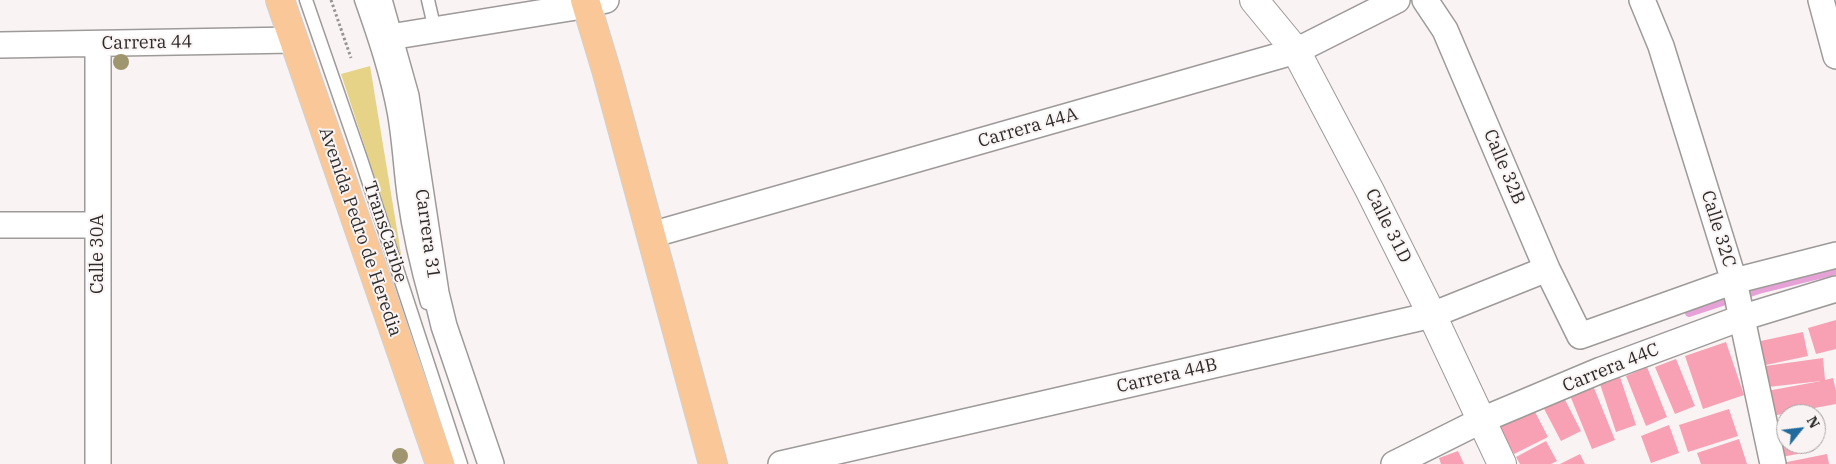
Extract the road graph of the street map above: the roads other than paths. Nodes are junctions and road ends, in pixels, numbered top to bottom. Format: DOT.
graph roads {
  1 [pos="280,0"];
  2 [pos="306,0"];
  3 [pos="361,0"];
  4 [pos="379,0"];
  5 [pos="428,0"];
  6 [pos="1254,0"];
  7 [pos="1397,0"];
  8 [pos="1425,0"];
  9 [pos="1642,0"];
  10 [pos="1821,0"];
  11 [pos="592,2"];
  12 [pos="435,30"];
  13 [pos="390,37"];
  14 [pos="294,40"];
  15 [pos="98,44"];
  16 [pos="0,45"];
  17 [pos="1296,51"];
  18 [pos="1836,56"];
  19 [pos="0,225"];
  20 [pos="98,225"];
  21 [pos="651,235"];
  22 [pos="1836,255"];
  23 [pos="1547,269"];
  24 [pos="1836,289"];
  25 [pos="1737,299"];
  26 [pos="1432,315"];
  27 [pos="1482,420"];
  28 [pos="98,464"];
  29 [pos="440,464"];
  30 [pos="461,464"];
  31 [pos="480,464"];
  32 [pos="492,464"];
  33 [pos="713,464"];
  34 [pos="781,464"];
  35 [pos="1394,464"];
  36 [pos="1502,464"];
  37 [pos="1773,464"];
  1 -- 14 [label="highway, Avenida Pedro de Heredia"];
  2 -- 30 [label="lane, TransCaribe"];
  3 -- 31 [label="lane, TransCaribe"];
  4 -- 13 [label="street, Carrera 31"];
  5 -- 12 [label="lane"];
  6 -- 17 [label="street, Calle 31D"];
  7 -- 17 [label="street, Carrera 44A"];
  8 -- 23 [label="street, Calle 32B"];
  9 -- 25 [label="street, Calle 32C"];
  10 -- 18 [label="street"];
  11 -- 12 [label="street"];
  11 -- 21 [label="highway"];
  12 -- 13 [label="street"];
  13 -- 32 [label="street, Carrera 31"];
  14 -- 15 [label="street, Carrera 44"];
  14 -- 29 [label="highway, Avenida Pedro de Heredia"];
  15 -- 16 [label="street, Carrera 44"];
  15 -- 20 [label="street, Calle 30A"];
  17 -- 21 [label="street, Carrera 44A"];
  17 -- 26 [label="street, Calle 31D"];
  19 -- 20 [label="street"];
  20 -- 28 [label="street, Calle 30A"];
  21 -- 33 [label="highway"];
  22 -- 25 [label="street"];
  23 -- 25 [label="street, Calle 32B"];
  23 -- 26 [label="street, Carrera 44B"];
  24 -- 25 [label="street, Carrera 44C"];
  25 -- 27 [label="street, Carrera 44C"];
  25 -- 37 [label="street, Calle 32C"];
  26 -- 27 [label="street, Calle 31D"];
  26 -- 34 [label="street, Carrera 44B"];
  27 -- 35 [label="street, Carrera 44C"];
  27 -- 36 [label="street, Calle 31D"];
}
